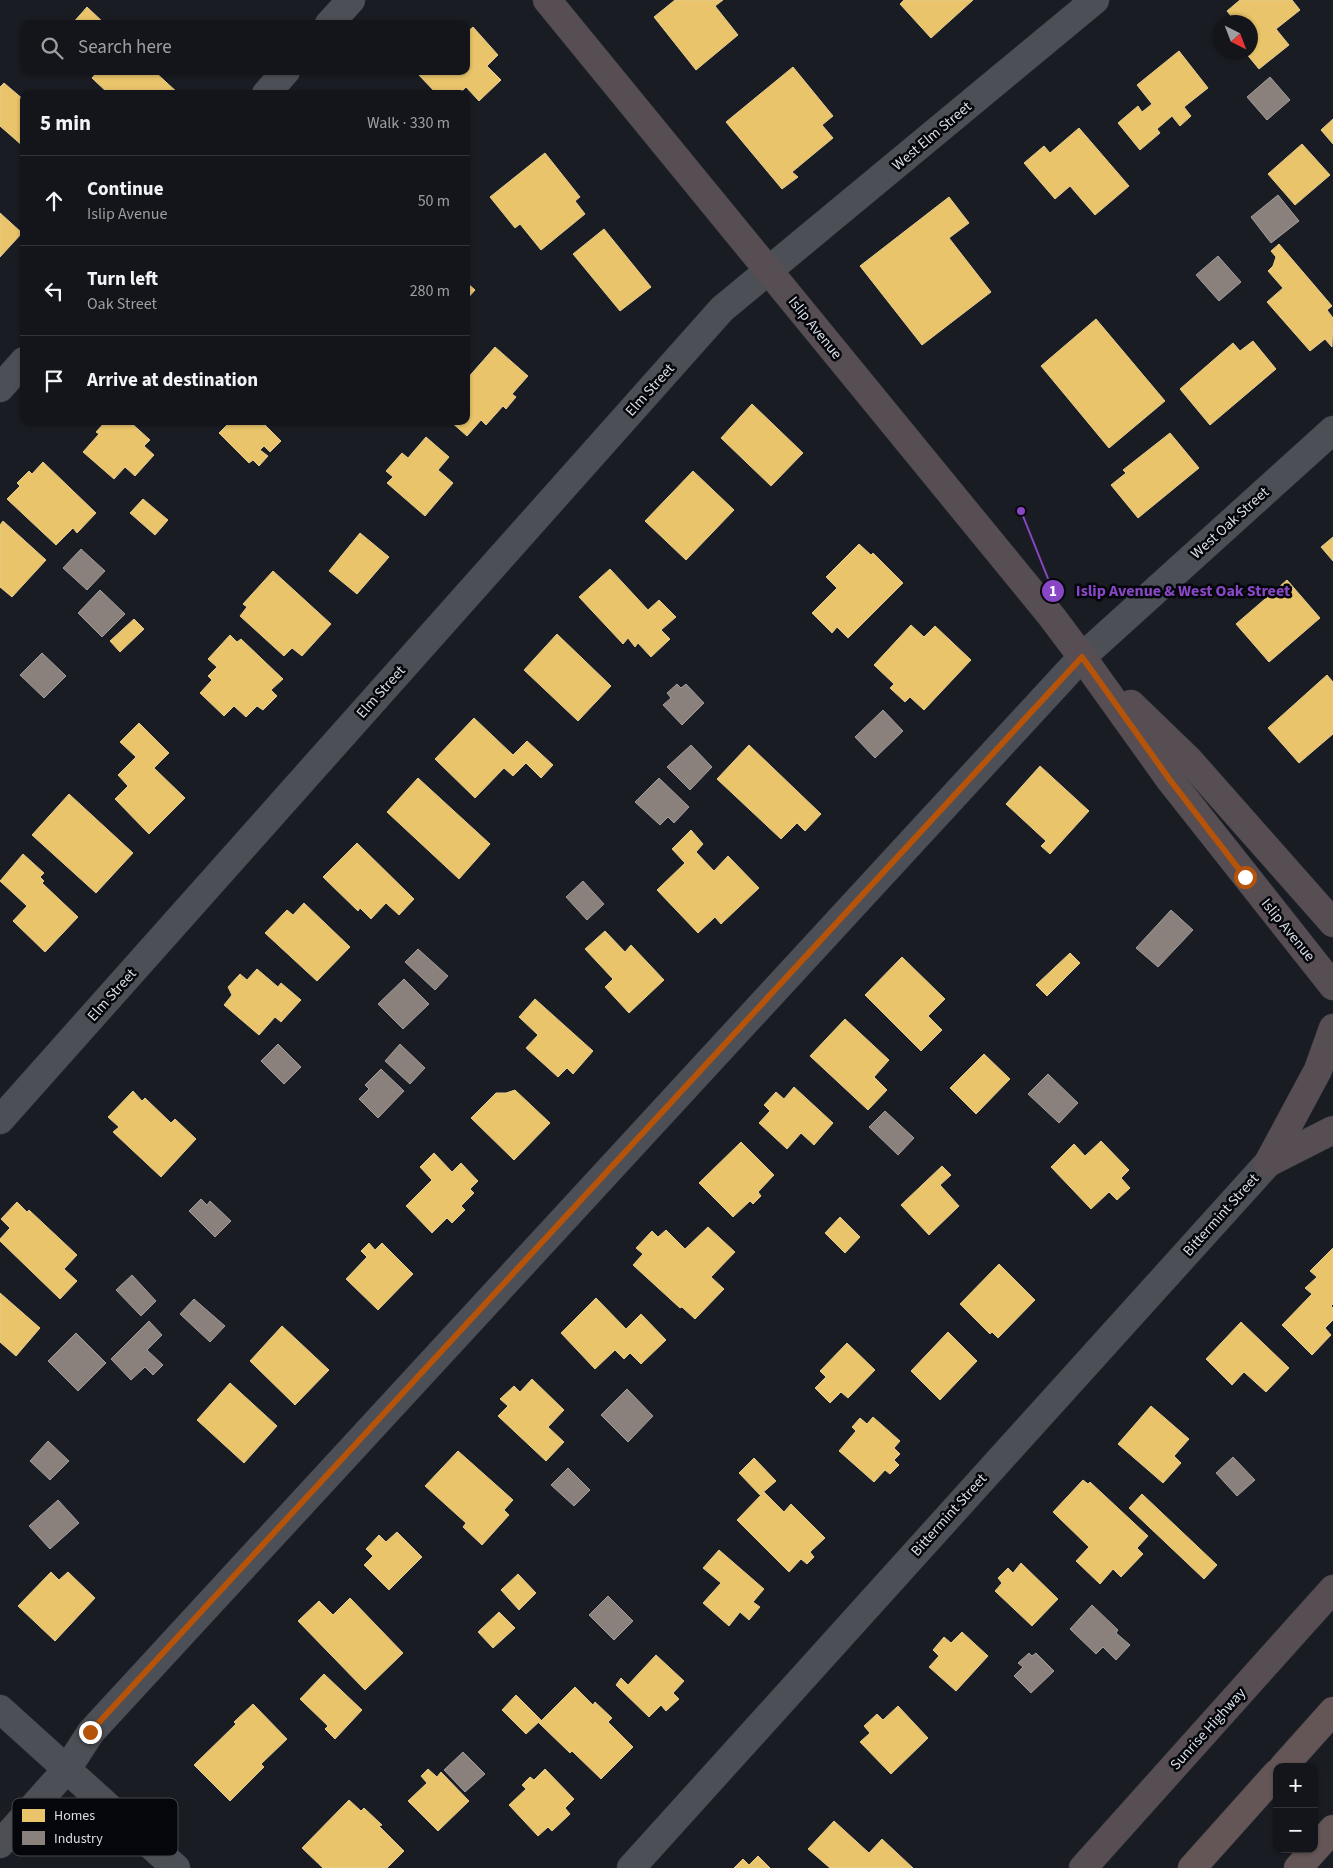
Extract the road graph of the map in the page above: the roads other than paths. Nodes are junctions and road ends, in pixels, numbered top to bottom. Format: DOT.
graph roads {
  1 [pos="351,0"];
  2 [pos="547,0"];
  3 [pos="1095,0"];
  4 [pos="333,20"];
  5 [pos="283,75"];
  6 [pos="269,90"];
  7 [pos="769,272"];
  8 [pos="20,366"];
  9 [pos="0,388"];
  10 [pos="1333,430"];
  11 [pos="1082,657"];
  12 [pos="1333,923"];
  13 [pos="1333,986"];
  14 [pos="1333,1028"];
  15 [pos="0,1120"];
  16 [pos="1333,1130"];
  17 [pos="1268,1163"];
  18 [pos="1333,1590"];
  19 [pos="0,1709"];
  20 [pos="1333,1711"];
  21 [pos="1287,1763"];
  22 [pos="67,1769"];
  23 [pos="1273,1777"];
  24 [pos="41,1798"];
  25 [pos="99,1798"];
  26 [pos="1333,1829"];
  27 [pos="12,1831"];
  28 [pos="0,1844"];
  29 [pos="163,1856"];
  30 [pos="176,1868"];
  31 [pos="631,1868"];
  32 [pos="1083,1868"];
  33 [pos="1192,1868"];
  34 [pos="1298,1868"];
  1 -- 4 [label="street"];
  2 -- 7 [label="main road, Islip Avenue"];
  3 -- 7 [label="street, West Elm Street"];
  5 -- 6 [label="street"];
  7 -- 11 [label="main road, Islip Avenue"];
  7 -- 15 [label="street, Elm Street"];
  8 -- 9 [label="street"];
  10 -- 11 [label="street, West Oak Street"];
  11 -- 12 [label="main road, Islip Avenue"];
  11 -- 13 [label="main road, Islip Avenue"];
  11 -- 22 [label="street, West Oak Street"];
  14 -- 17 [label="main road"];
  16 -- 17 [label="main road"];
  17 -- 31 [label="street, Bittermint Street"];
  18 -- 32 [label="main road, Sunrise Highway"];
  19 -- 22 [label="street"];
  20 -- 21 [label="highway"];
  22 -- 24 [label="street, West Oak Street"];
  22 -- 25 [label="street"];
  23 -- 33 [label="highway"];
  26 -- 34 [label="highway"];
  27 -- 28 [label="street, West Oak Street"];
  29 -- 30 [label="street"];
}
